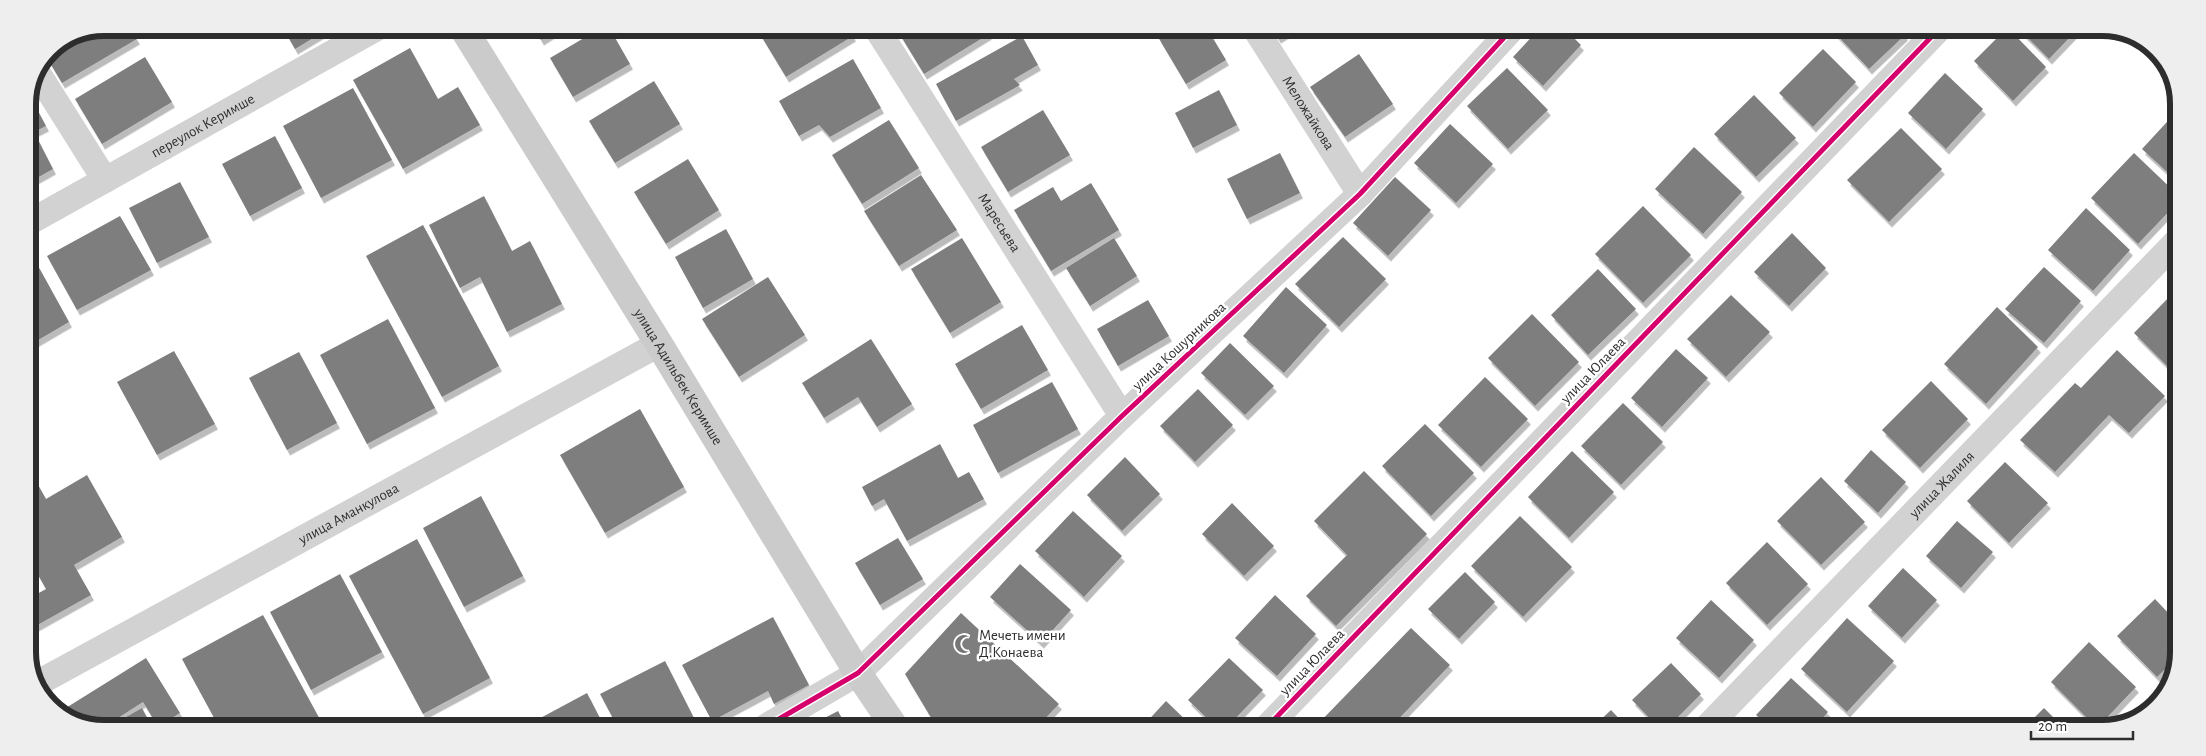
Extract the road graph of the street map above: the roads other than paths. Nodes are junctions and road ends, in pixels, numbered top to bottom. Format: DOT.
graph roads {
  1 [pos="363,36"];
  2 [pos="468,36"];
  3 [pos="881,36"];
  4 [pos="1260,36"];
  5 [pos="1505,36"];
  6 [pos="1932,36"];
  7 [pos="41,78"];
  8 [pos="105,180"];
  9 [pos="1360,194"];
  10 [pos="36,219"];
  11 [pos="2170,248"];
  12 [pos="659,344"];
  13 [pos="1122,416"];
  14 [pos="858,672"];
  15 [pos="43,680"];
  16 [pos="777,720"];
  17 [pos="890,720"];
  18 [pos="1274,720"];
  19 [pos="1714,720"];
  1 -- 8 [label="street, переулок Керимше"];
  2 -- 12 [label="street, улица Адильбек Керимше"];
  3 -- 13 [label="street, Маресьева"];
  4 -- 9 [label="street, Меложайкова"];
  5 -- 9 [label="street, улица Кошурникова"];
  6 -- 18 [label="street, улица Юлаева"];
  7 -- 8 [label="street"];
  8 -- 10 [label="street, переулок Керимше"];
  9 -- 13 [label="street, улица Кошурникова"];
  11 -- 19 [label="street, улица Жалиля"];
  12 -- 14 [label="street, улица Адильбек Керимше"];
  12 -- 15 [label="street, улица Аманкулова"];
  13 -- 14 [label="street, улица Кошурникова"];
  14 -- 16 [label="street, улица Кошурникова"];
  14 -- 17 [label="street, улица Адильбек Керимше"];
}
